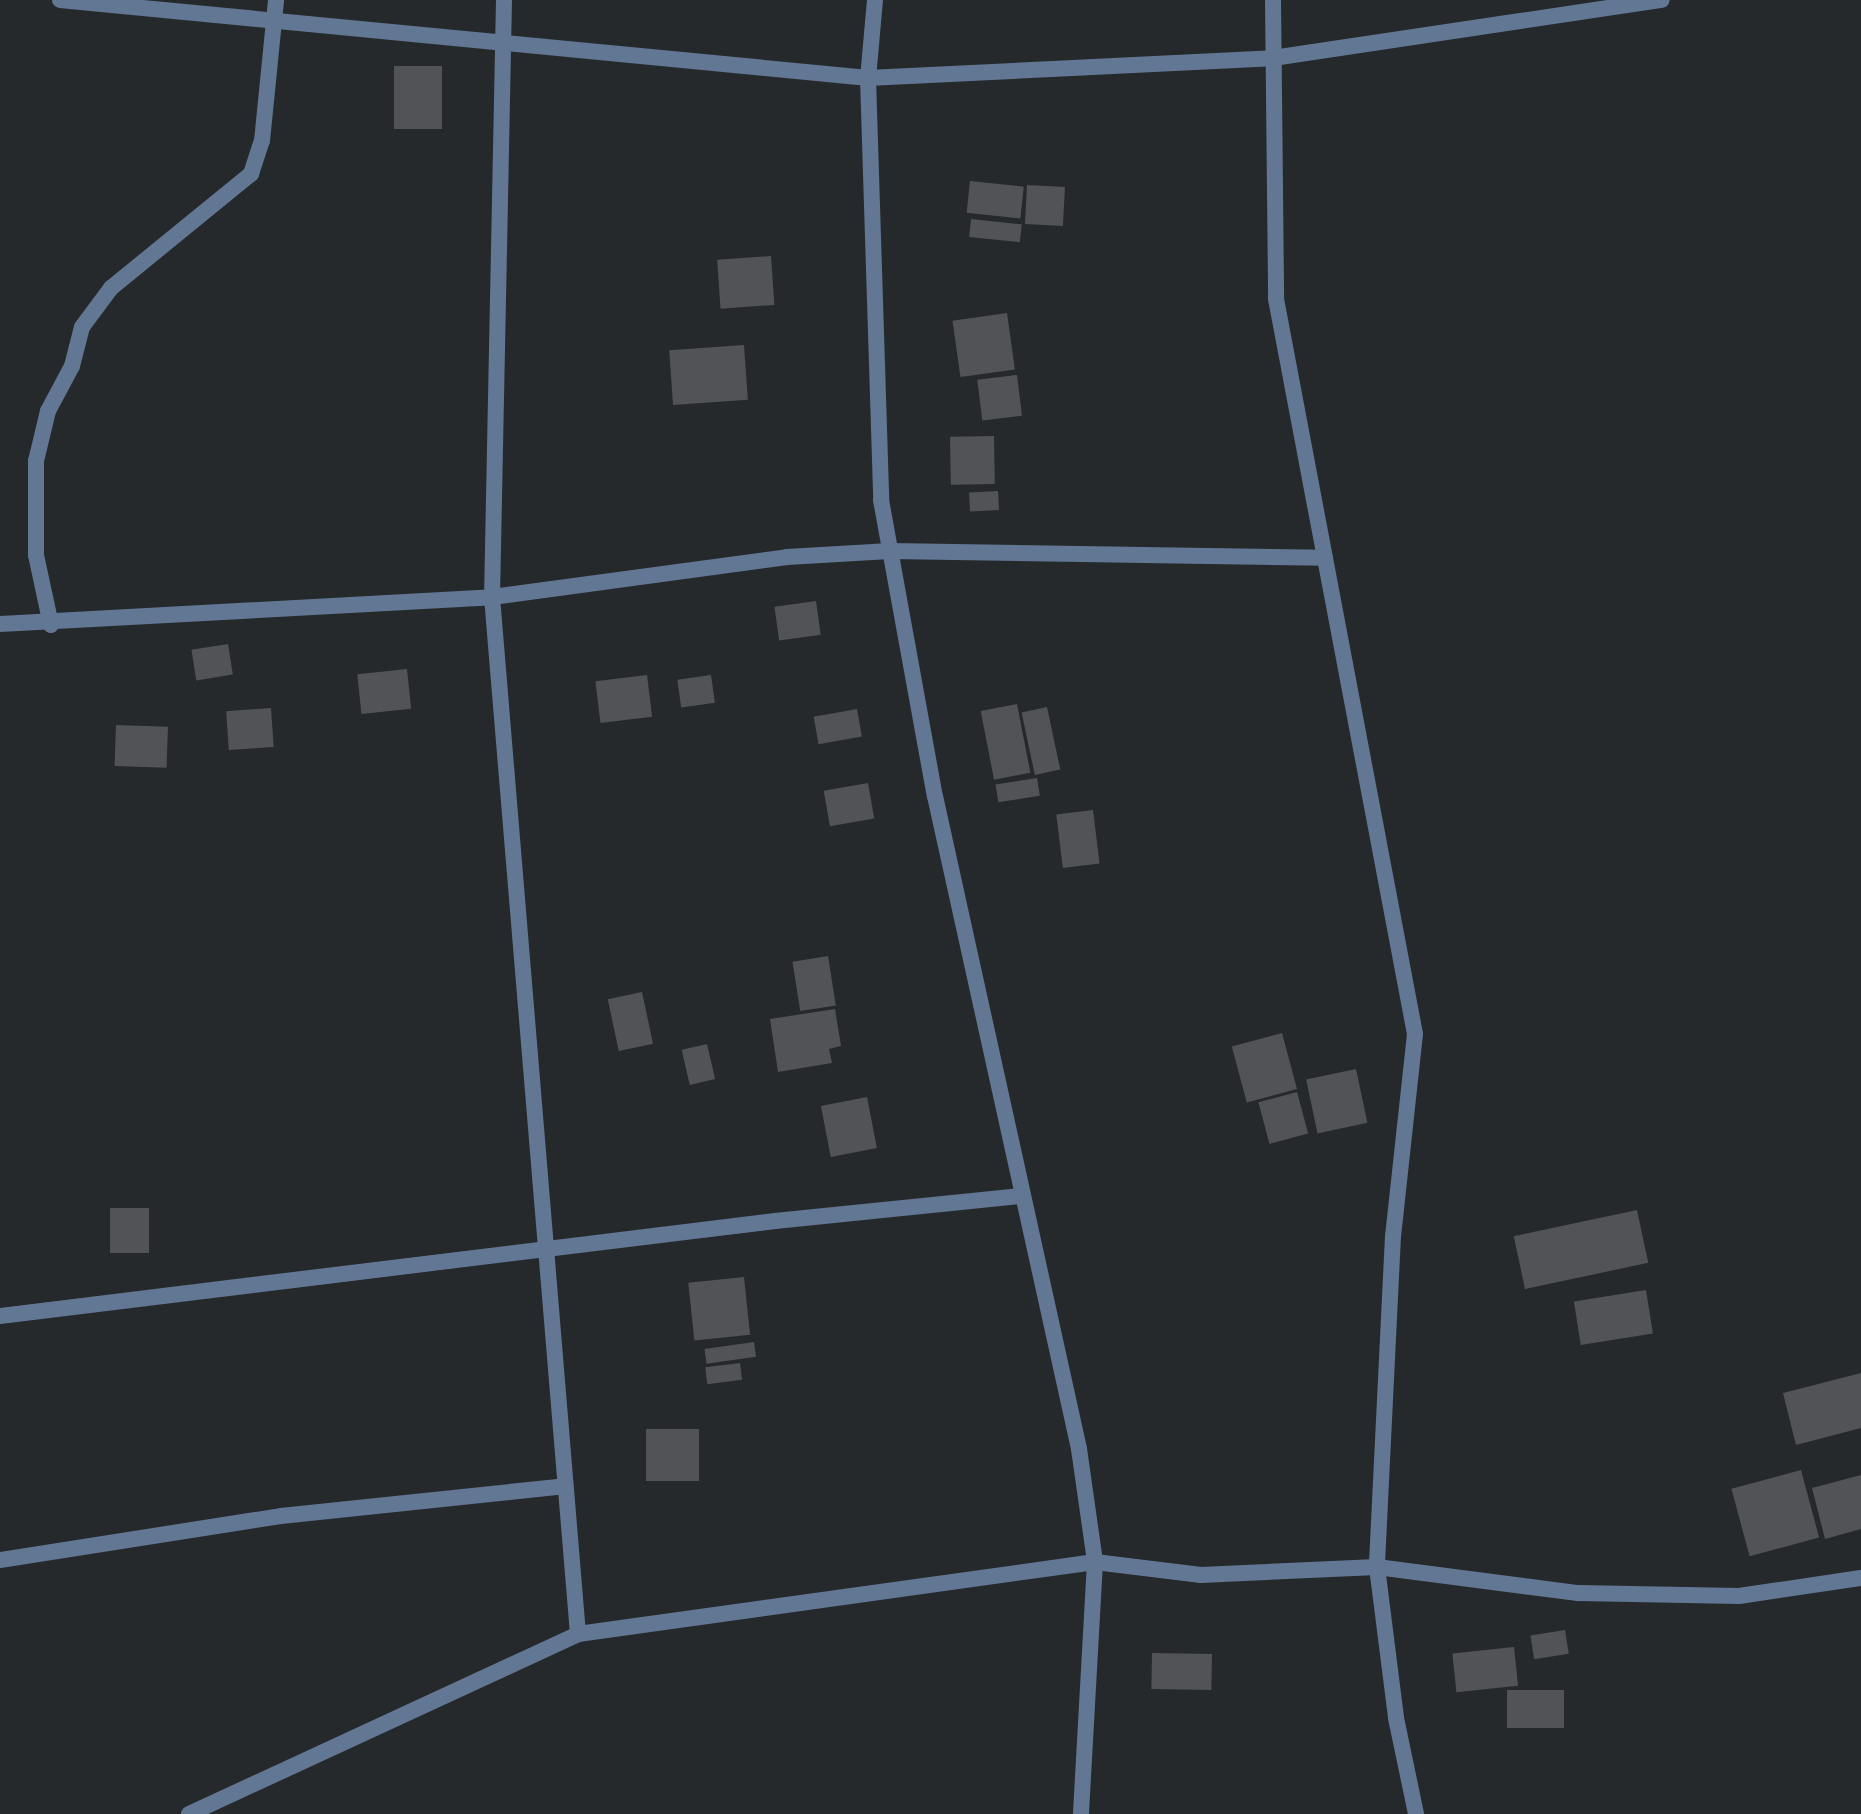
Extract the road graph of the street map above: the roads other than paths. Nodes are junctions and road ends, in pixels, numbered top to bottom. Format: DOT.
graph roads {
  1 [pos="60,0"];
  2 [pos="276,0"];
  3 [pos="504,0"];
  4 [pos="875,0"];
  5 [pos="1273,0"];
  6 [pos="1662,0"];
  7 [pos="273,18"];
  8 [pos="502,44"];
  9 [pos="1273,58"];
  10 [pos="868,78"];
  11 [pos="890,551"];
  12 [pos="1325,558"];
  13 [pos="492,597"];
  14 [pos="0,624"];
  15 [pos="51,625"];
  16 [pos="1020,1196"];
  17 [pos="546,1251"];
  18 [pos="0,1316"];
  19 [pos="565,1486"];
  20 [pos="0,1560"];
  21 [pos="1095,1562"];
  22 [pos="1377,1567"];
  23 [pos="1861,1578"];
  24 [pos="578,1634"];
  25 [pos="189,1814"];
  26 [pos="1081,1814"];
  27 [pos="1416,1814"];
  1 -- 7 [label="street"];
  2 -- 7 [label="street"];
  3 -- 8 [label="street"];
  4 -- 10 [label="street"];
  5 -- 9 [label="street"];
  6 -- 9 [label="street"];
  7 -- 8 [label="street"];
  7 -- 15 [label="street"];
  8 -- 10 [label="street"];
  8 -- 13 [label="street"];
  9 -- 10 [label="street"];
  9 -- 12 [label="street"];
  10 -- 11 [label="street"];
  11 -- 12 [label="street"];
  11 -- 13 [label="street"];
  11 -- 16 [label="street"];
  12 -- 22 [label="street"];
  13 -- 15 [label="street"];
  13 -- 17 [label="street"];
  14 -- 15 [label="street"];
  16 -- 17 [label="street"];
  16 -- 21 [label="street"];
  17 -- 18 [label="street"];
  17 -- 19 [label="street"];
  19 -- 20 [label="street"];
  19 -- 24 [label="street"];
  21 -- 22 [label="street"];
  21 -- 24 [label="street"];
  21 -- 26 [label="street"];
  22 -- 23 [label="street"];
  22 -- 27 [label="street"];
  24 -- 25 [label="street"];
}
